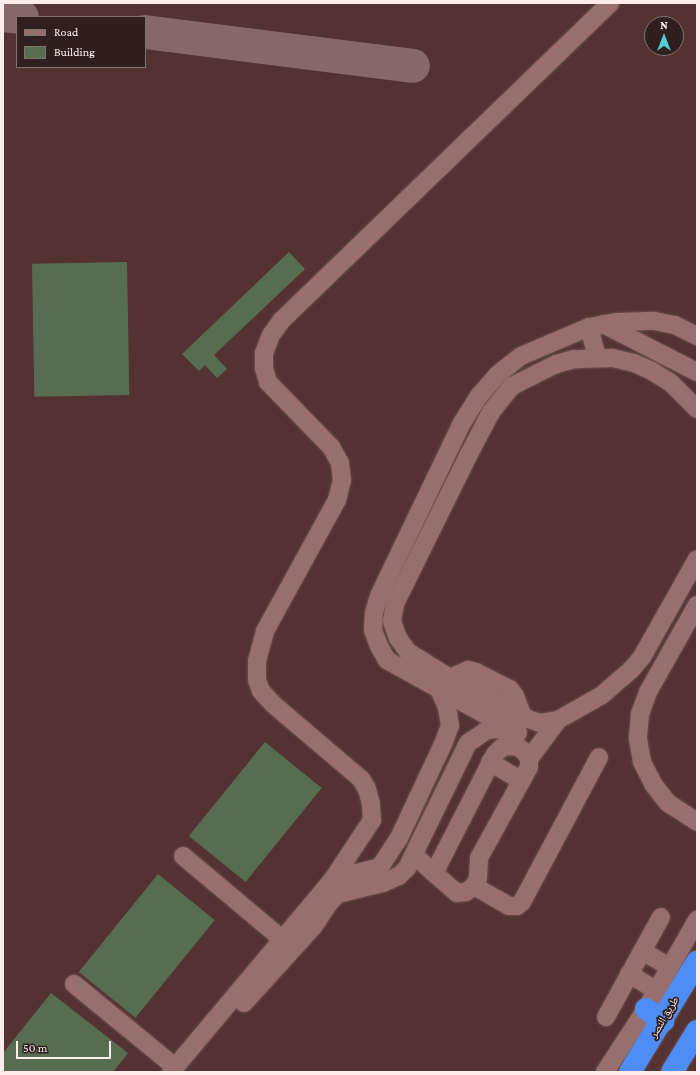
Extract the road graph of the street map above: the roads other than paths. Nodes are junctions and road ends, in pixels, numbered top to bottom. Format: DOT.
graph roads {
  1 [pos="610,3"];
  2 [pos="603,324"];
  3 [pos="697,328"];
  4 [pos="697,336"];
  5 [pos="596,357"];
  6 [pos="697,372"];
  7 [pos="498,374"];
  8 [pos="512,386"];
  9 [pos="697,409"];
  10 [pos="417,515"];
  11 [pos="434,524"];
  12 [pos="697,559"];
  13 [pos="697,605"];
  14 [pos="423,671"];
  15 [pos="445,684"];
  16 [pos="558,720"];
  17 [pos="520,728"];
  18 [pos="599,757"];
  19 [pos="529,759"];
  20 [pos="490,762"];
  21 [pos="522,781"];
  22 [pos="435,810"];
  23 [pos="697,822"];
  24 [pos="459,825"];
  25 [pos="414,855"];
  26 [pos="183,856"];
  27 [pos="434,873"];
  28 [pos="333,879"];
  29 [pos="474,886"];
  30 [pos="661,917"];
  31 [pos="697,920"];
  32 [pos="282,939"];
  33 [pos="642,951"];
  34 [pos="697,962"];
  35 [pos="670,967"];
  36 [pos="629,974"];
  37 [pos="74,984"];
  38 [pos="657,991"];
  39 [pos="654,1015"];
  40 [pos="606,1017"];
  41 [pos="697,1031"];
  42 [pos="178,1070"];
  43 [pos="604,1072"];
  44 [pos="630,1072"];
  45 [pos="672,1072"];
  1 -- 28 [label="street"];
  2 -- 3 [label="street"];
  2 -- 4 [label="street"];
  2 -- 5 [label="street"];
  2 -- 6 [label="street"];
  2 -- 7 [label="street"];
  5 -- 8 [label="street"];
  5 -- 9 [label="street"];
  7 -- 8 [label="street"];
  7 -- 10 [label="street"];
  8 -- 11 [label="street"];
  10 -- 11 [label="street"];
  10 -- 14 [label="street"];
  11 -- 14 [label="street"];
  12 -- 16 [label="street"];
  13 -- 23 [label="street"];
  14 -- 15 [label="street"];
  15 -- 17 [label="street"];
  15 -- 17 [label="street"];
  15 -- 28 [label="street"];
  16 -- 17 [label="street"];
  16 -- 19 [label="street"];
  17 -- 19 [label="street"];
  17 -- 20 [label="street"];
  17 -- 22 [label="street"];
  18 -- 29 [label="street"];
  19 -- 21 [label="street"];
  20 -- 21 [label="street"];
  20 -- 24 [label="street"];
  21 -- 29 [label="street"];
  22 -- 24 [label="street"];
  22 -- 25 [label="street"];
  24 -- 27 [label="street"];
  25 -- 27 [label="street"];
  25 -- 42 [label="street"];
  26 -- 32 [label="street"];
  27 -- 29 [label="street"];
  28 -- 32 [label="street"];
  30 -- 33 [label="street"];
  31 -- 35 [label="street"];
  32 -- 42 [label="street"];
  33 -- 35 [label="street"];
  33 -- 36 [label="street"];
  34 -- 39 [label="highway, طريق النصر"];
  35 -- 38 [label="street"];
  36 -- 38 [label="street"];
  36 -- 40 [label="street"];
  37 -- 42 [label="street"];
  38 -- 39 [label="street"];
  39 -- 43 [label="street"];
  39 -- 44 [label="highway, طريق النصر"];
  41 -- 45 [label="highway"];
}
